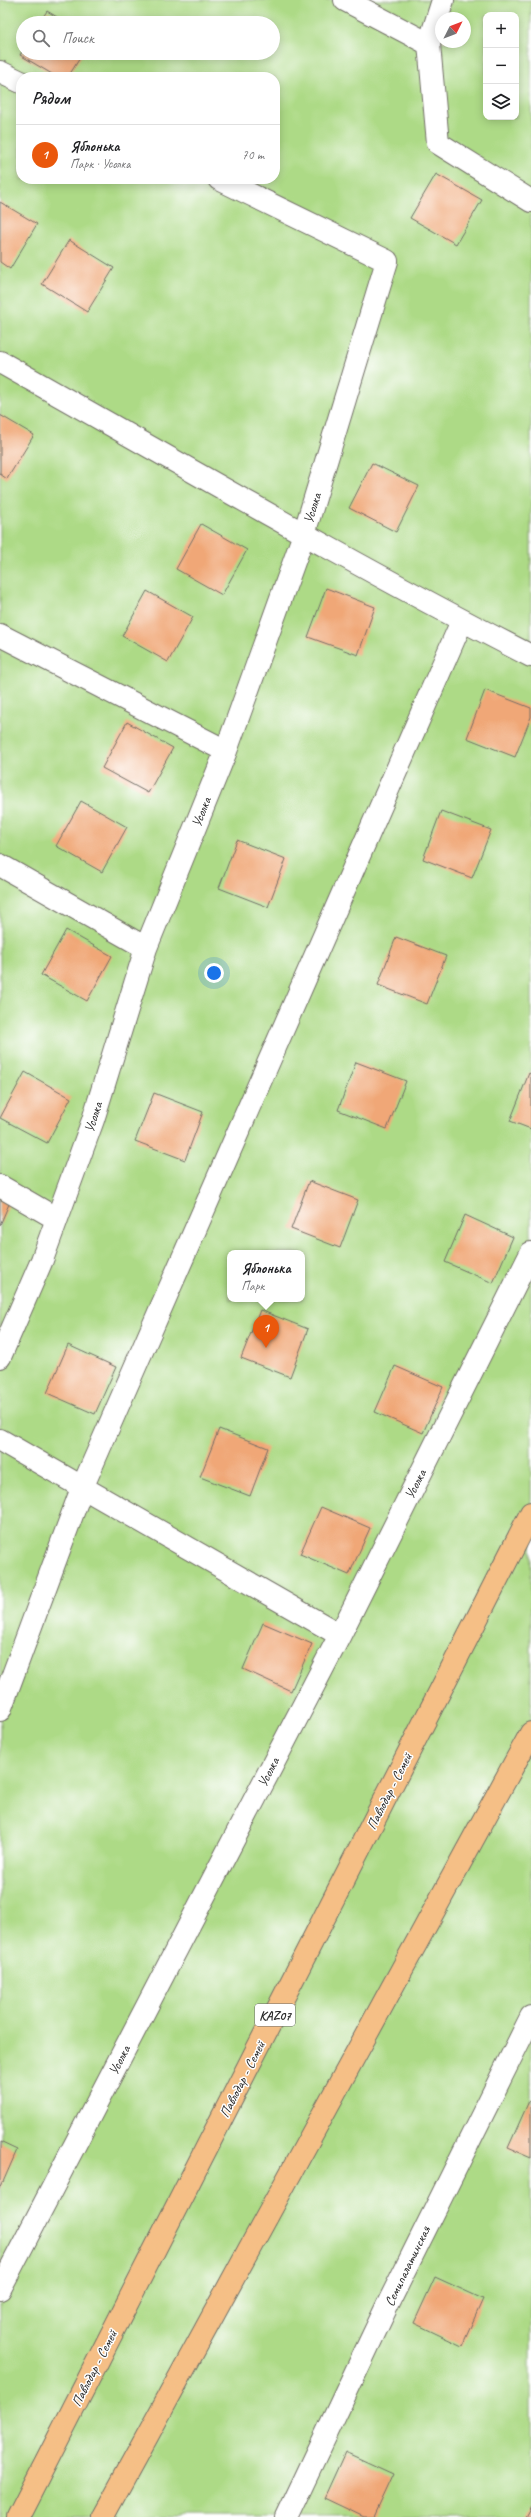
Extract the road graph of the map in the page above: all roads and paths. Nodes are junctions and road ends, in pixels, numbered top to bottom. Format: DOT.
graph roads {
  1 [pos="345,0"];
  2 [pos="443,0"];
  3 [pos="429,44"];
  4 [pos="0,72"];
  5 [pos="16,80"];
  6 [pos="229,184"];
  7 [pos="531,201"];
  8 [pos="0,362"];
  9 [pos="304,534"];
  10 [pos="462,621"];
  11 [pos="0,635"];
  12 [pos="531,656"];
  13 [pos="226,752"];
  14 [pos="0,865"];
  15 [pos="146,948"];
  16 [pos="0,1186"];
  17 [pos="57,1219"];
  18 [pos="531,1253"];
  19 [pos="0,1357"];
  20 [pos="0,1440"];
  21 [pos="82,1488"];
  22 [pos="531,1513"];
  23 [pos="340,1635"];
  24 [pos="0,1710"];
  25 [pos="531,1733"];
  26 [pos="531,2017"];
  27 [pos="2,2280"];
  28 [pos="18,2517"];
  29 [pos="103,2517"];
  30 [pos="287,2517"];
  1 -- 3 [label="street"];
  2 -- 3 [label="street"];
  3 -- 7 [label="street"];
  4 -- 5 [label="street"];
  6 -- 9 [label="street, Усолка"];
  8 -- 9 [label="street"];
  9 -- 10 [label="street"];
  9 -- 13 [label="street, Усолка"];
  10 -- 12 [label="street"];
  10 -- 21 [label="street"];
  11 -- 13 [label="street"];
  13 -- 15 [label="street, Усолка"];
  14 -- 15 [label="street"];
  15 -- 17 [label="street, Усолка"];
  16 -- 17 [label="street"];
  17 -- 19 [label="street, Усолка"];
  18 -- 23 [label="street, Усолка"];
  20 -- 21 [label="street"];
  21 -- 23 [label="street"];
  21 -- 24 [label="street"];
  22 -- 28 [label="highway, Павлодар - Семей / KAZ07"];
  23 -- 27 [label="street, Усолка"];
  25 -- 29 [label="highway"];
  26 -- 30 [label="street, Семипалатинская"];
}
